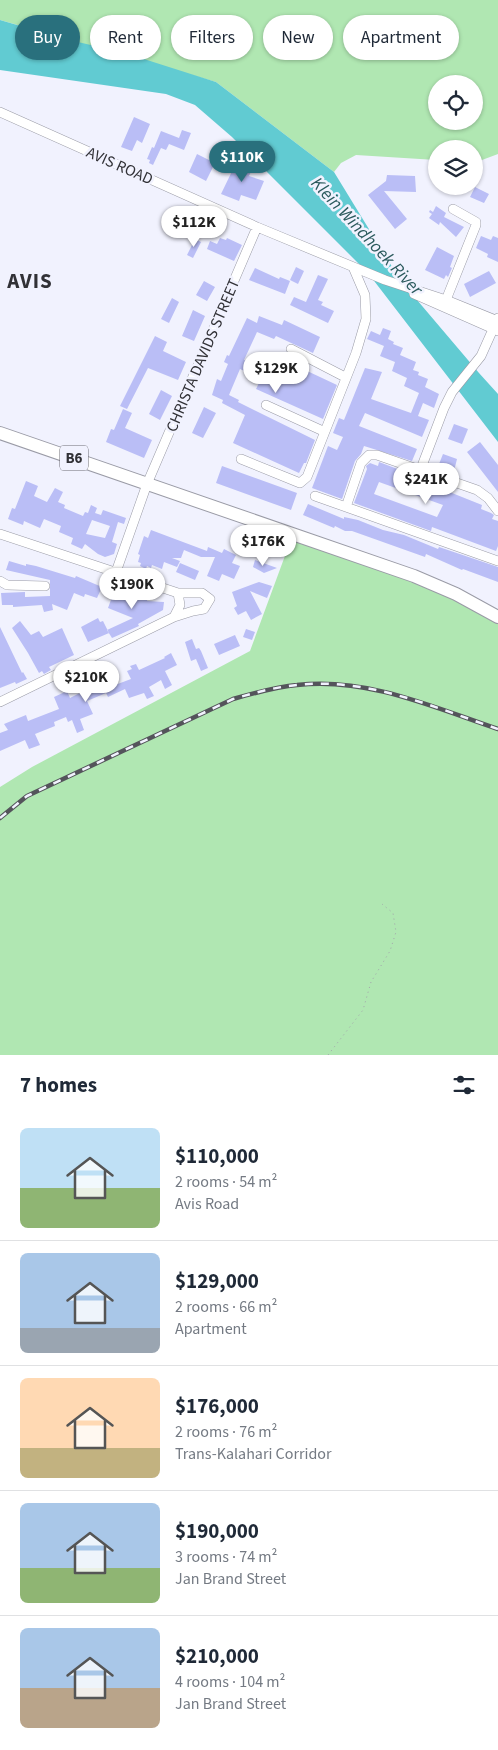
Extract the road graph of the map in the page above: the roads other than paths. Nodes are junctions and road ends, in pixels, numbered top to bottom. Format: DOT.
graph roads {
  1 [pos="0,112"];
  2 [pos="453,209"];
  3 [pos="257,227"];
  4 [pos="353,267"];
  5 [pos="406,287"];
  6 [pos="446,300"];
  7 [pos="497,324"];
  8 [pos="291,349"];
  9 [pos="345,377"];
  10 [pos="266,405"];
  11 [pos="324,432"];
  12 [pos="0,433"];
  13 [pos="241,459"];
  14 [pos="420,471"];
  15 [pos="147,484"];
  16 [pos="315,496"];
  17 [pos="346,507"];
  18 [pos="498,511"];
  19 [pos="0,534"];
  20 [pos="498,561"];
  21 [pos="116,572"];
  22 [pos="0,581"];
  23 [pos="45,586"];
  24 [pos="178,593"];
  25 [pos="174,617"];
  26 [pos="498,617"];
  27 [pos="0,702"];
  1 -- 3 [label="street, AVIS ROAD"];
  2 -- 6 [label="street"];
  3 -- 4 [label="street, AVIS ROAD"];
  3 -- 15 [label="street, CHRISTA DAVIDS STREET"];
  4 -- 5 [label="street, AVIS ROAD"];
  4 -- 9 [label="street"];
  5 -- 6 [label="street, AVIS ROAD"];
  5 -- 7 [label="street, AVIS ROAD"];
  6 -- 7 [label="street, AVIS ROAD"];
  7 -- 14 [label="street"];
  8 -- 9 [label="street"];
  9 -- 11 [label="street"];
  10 -- 11 [label="street"];
  11 -- 13 [label="street"];
  12 -- 15 [label="highway, B6"];
  14 -- 17 [label="street"];
  14 -- 18 [label="street"];
  15 -- 21 [label="street, CHRISTA DAVIDS STREET"];
  15 -- 26 [label="highway, B6"];
  16 -- 17 [label="street"];
  17 -- 20 [label="street"];
  19 -- 21 [label="street"];
  21 -- 24 [label="street"];
  22 -- 23 [label="street"];
  24 -- 25 [label="street"];
  24 -- 25 [label="street"];
  25 -- 27 [label="street"];
}
